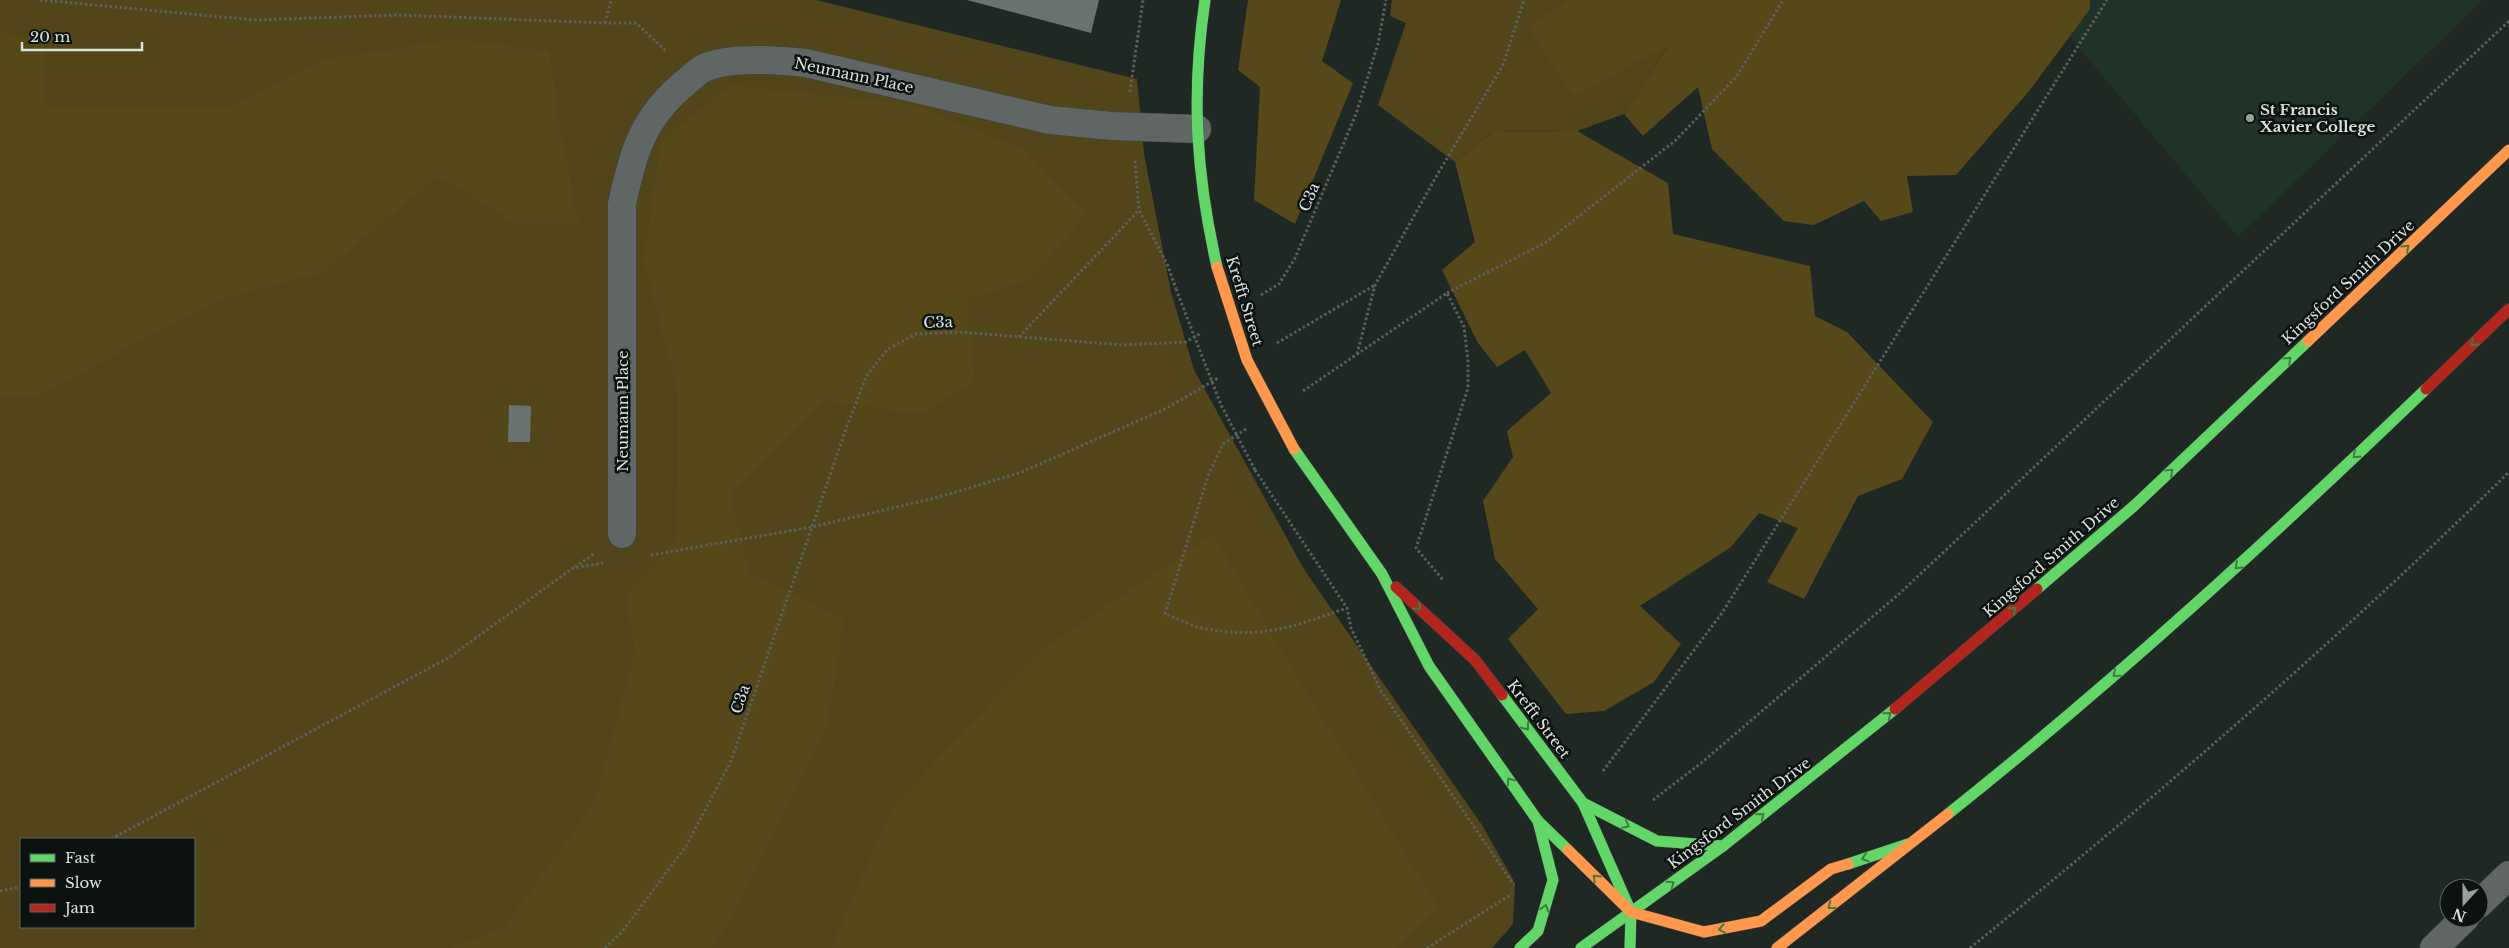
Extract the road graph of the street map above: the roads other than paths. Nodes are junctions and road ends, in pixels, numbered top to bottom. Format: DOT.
graph roads {
  1 [pos="1204,0"];
  2 [pos="1197,129"];
  3 [pos="2509,150"];
  4 [pos="2509,309"];
  5 [pos="622,534"];
  6 [pos="1382,574"];
  7 [pos="1583,802"];
  8 [pos="1538,821"];
  9 [pos="1911,844"];
  10 [pos="1723,846"];
  11 [pos="2509,875"];
  12 [pos="2489,894"];
  13 [pos="1631,912"];
  14 [pos="2454,928"];
  15 [pos="1520,948"];
  16 [pos="1581,948"];
  17 [pos="1630,948"];
  18 [pos="1777,948"];
  19 [pos="2434,948"];
  1 -- 2 [label="main road, Krefft Street"];
  2 -- 5 [label="street, Neumann Place"];
  2 -- 6 [label="main road, Krefft Street, bridge"];
  10 -- 3 [label="main road, Kingsford Smith Drive, one-way"];
  4 -- 9 [label="main road, one-way"];
  6 -- 7 [label="main road, Krefft Street, one-way"];
  8 -- 6 [label="main road, Krefft Street, one-way"];
  7 -- 10 [label="main road, one-way"];
  7 -- 13 [label="main road, Krefft Street"];
  13 -- 8 [label="main road, Krefft Street, one-way"];
  15 -- 8 [label="main road, one-way"];
  9 -- 13 [label="main road, Krefft Street, one-way"];
  9 -- 18 [label="main road, one-way"];
  13 -- 10 [label="main road, Kingsford Smith Drive, one-way"];
  11 -- 12 [label="street"];
  13 -- 16 [label="main road, Kingsford Smith Drive"];
  13 -- 17 [label="main road, Krefft Street"];
  14 -- 19 [label="street"];
}
